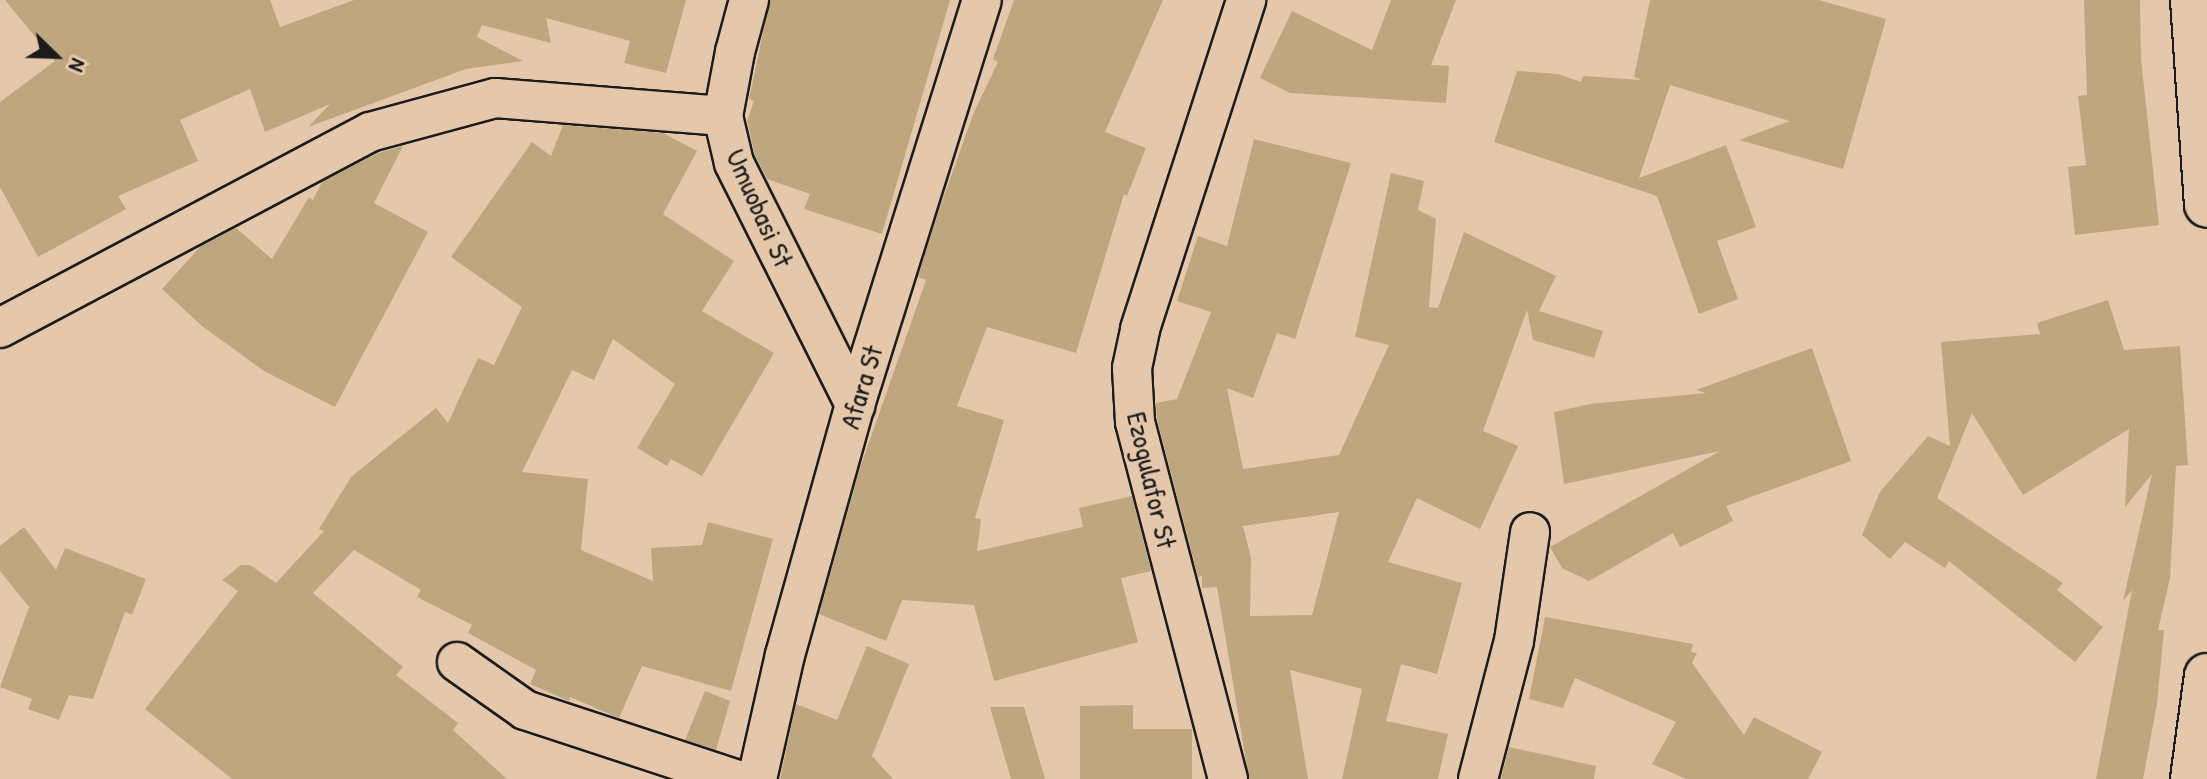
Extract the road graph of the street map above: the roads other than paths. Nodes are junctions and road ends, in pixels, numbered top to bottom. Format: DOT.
graph roads {
  1 [pos="749,0"];
  2 [pos="982,0"];
  3 [pos="1246,0"];
  4 [pos="2198,4"];
  5 [pos="723,116"];
  6 [pos="2207,205"];
  7 [pos="0,328"];
  8 [pos="855,405"];
  9 [pos="1530,532"];
  10 [pos="457,662"];
  11 [pos="2207,676"];
  12 [pos="735,779"];
  13 [pos="757,779"];
  14 [pos="1228,779"];
  15 [pos="1478,779"];
  16 [pos="2193,779"];
  1 -- 5 [label="street, Umuobasi St"];
  2 -- 8 [label="street, Afara St"];
  3 -- 14 [label="street, Ezogulafor St"];
  4 -- 6 [label="main road"];
  5 -- 7 [label="street"];
  5 -- 8 [label="street, Umuobasi St"];
  8 -- 13 [label="street, Afara St"];
  9 -- 15 [label="street"];
  10 -- 12 [label="street"];
  11 -- 16 [label="main road"];
}
